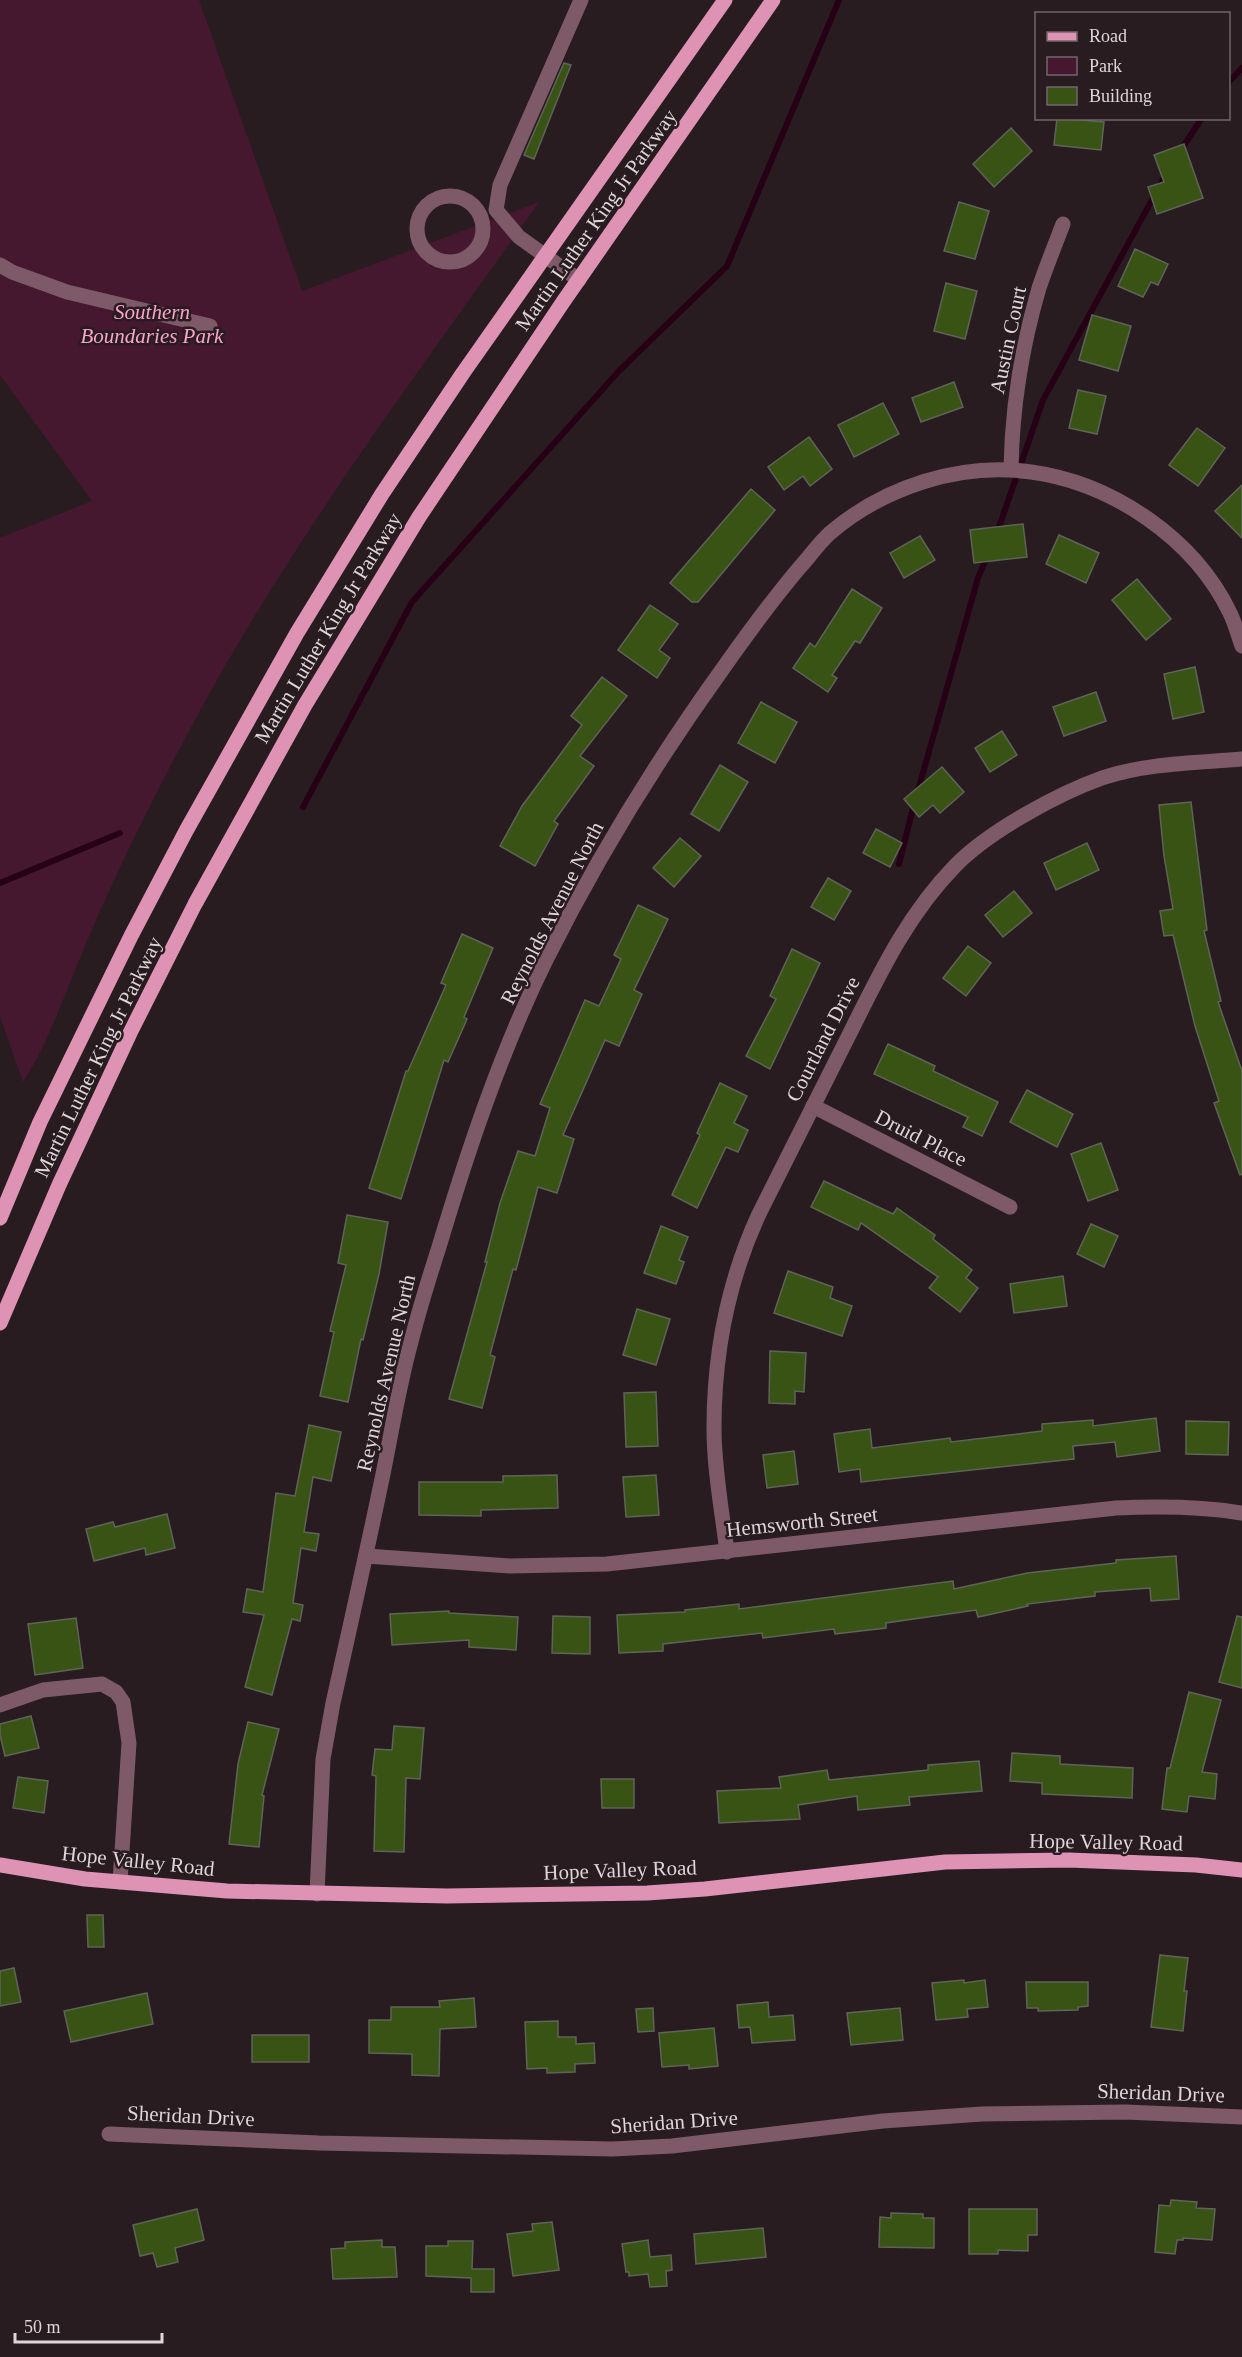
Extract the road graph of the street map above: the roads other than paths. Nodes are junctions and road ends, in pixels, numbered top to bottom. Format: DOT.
graph roads {
  1 [pos="581,0"];
  2 [pos="725,0"];
  3 [pos="773,0"];
  4 [pos="496,210"];
  5 [pos="480,215"];
  6 [pos="1063,224"];
  7 [pos="545,256"];
  8 [pos="0,265"];
  9 [pos="579,280"];
  10 [pos="210,326"];
  11 [pos="1011,469"];
  12 [pos="1242,646"];
  13 [pos="1242,759"];
  14 [pos="813,1107"];
  15 [pos="1011,1207"];
  16 [pos="0,1218"];
  17 [pos="0,1323"];
  18 [pos="1242,1513"];
  19 [pos="727,1552"];
  20 [pos="366,1556"];
  21 [pos="0,1705"];
  22 [pos="0,1865"];
  23 [pos="1242,1870"];
  24 [pos="120,1882"];
  25 [pos="317,1894"];
  26 [pos="1242,2112"];
  27 [pos="1242,2117"];
  28 [pos="109,2134"];
  1 -- 4 [label="street"];
  2 -- 7 [label="main road, Martin Luther King Jr Parkway"];
  3 -- 9 [label="main road, Martin Luther King Jr Parkway"];
  4 -- 5 [label="street"];
  4 -- 7 [label="street"];
  5 -- 5 [label="street"];
  6 -- 11 [label="street, Austin Court"];
  7 -- 9 [label="street"];
  7 -- 16 [label="main road, Martin Luther King Jr Parkway"];
  8 -- 10 [label="street"];
  9 -- 17 [label="main road, Martin Luther King Jr Parkway"];
  11 -- 12 [label="street, Reynolds Avenue North"];
  11 -- 20 [label="street, Reynolds Avenue North"];
  13 -- 14 [label="street, Courtland Drive"];
  14 -- 15 [label="street, Druid Place"];
  14 -- 19 [label="street, Courtland Drive"];
  18 -- 19 [label="street, Hemsworth Street"];
  19 -- 20 [label="street, Hemsworth Street"];
  20 -- 25 [label="street, Reynolds Avenue North"];
  21 -- 24 [label="street"];
  22 -- 24 [label="main road, Hope Valley Road"];
  23 -- 25 [label="main road, Hope Valley Road"];
  24 -- 25 [label="main road, Hope Valley Road"];
  26 -- 27 [label="street"];
  27 -- 28 [label="street, Sheridan Drive"];
}
